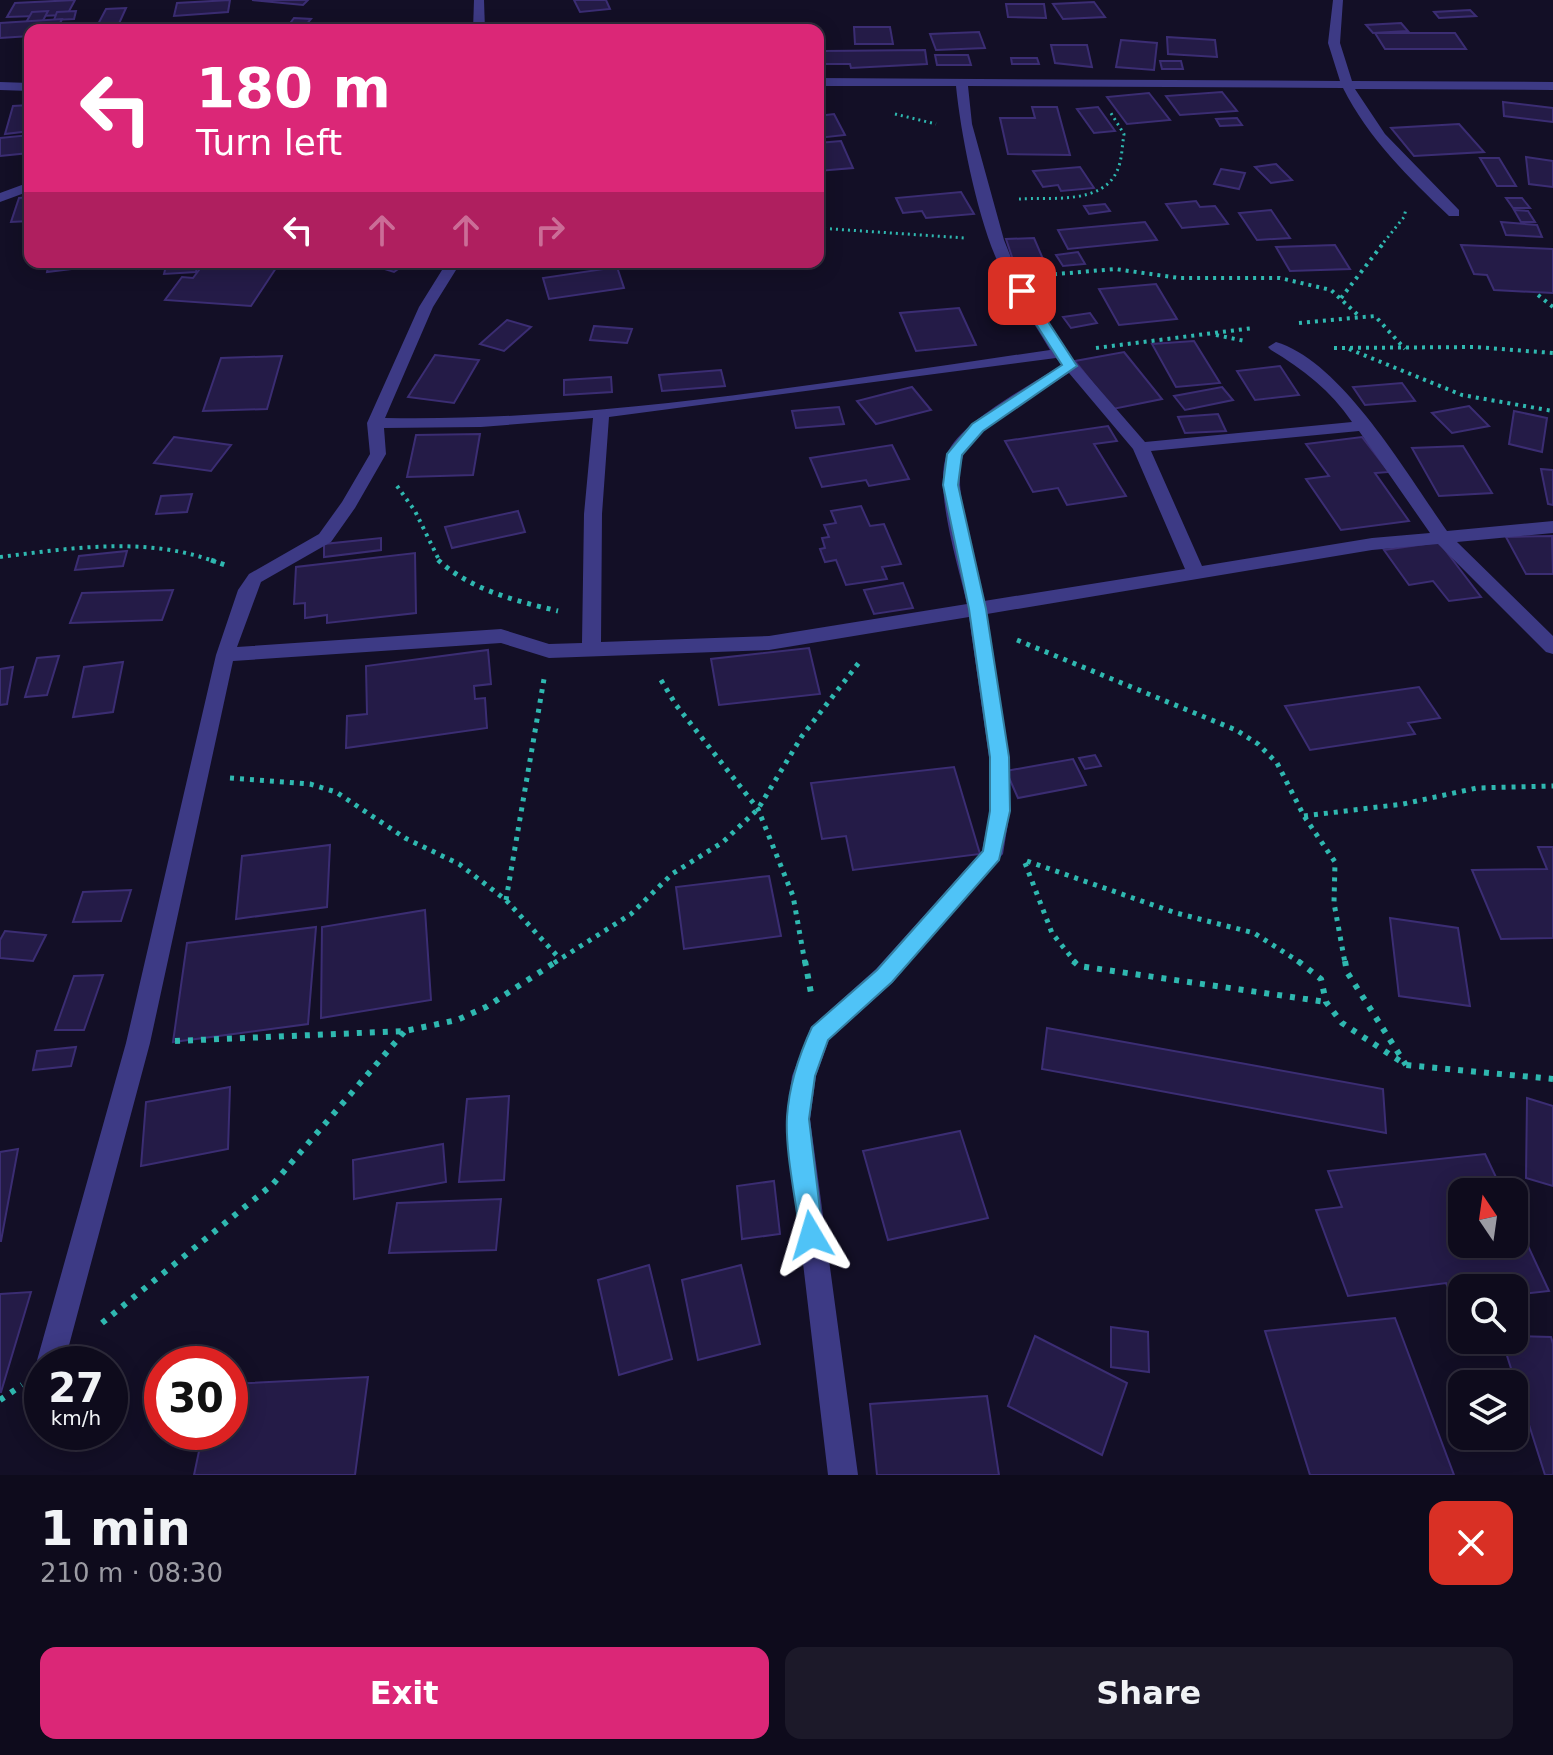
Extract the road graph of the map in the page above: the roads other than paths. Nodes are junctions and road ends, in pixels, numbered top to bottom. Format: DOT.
graph roads {
  1 [pos="479,0"];
  2 [pos="1338,0"];
  3 [pos="479,24"];
  4 [pos="824,82"];
  5 [pos="961,82"];
  6 [pos="0,86"];
  7 [pos="1553,86"];
  8 [pos="24,87"];
  9 [pos="1347,87"];
  10 [pos="24,188"];
  11 [pos="0,198"];
  12 [pos="1454,213"];
  13 [pos="450,268"];
  14 [pos="1276,347"];
  15 [pos="1065,360"];
  16 [pos="601,413"];
  17 [pos="375,423"];
  18 [pos="1362,426"];
  19 [pos="1141,447"];
  20 [pos="1553,527"];
  21 [pos="1441,536"];
  22 [pos="1196,572"];
  23 [pos="979,617"];
  24 [pos="1553,647"];
  25 [pos="591,650"];
  26 [pos="225,655"];
  27 [pos="55,1346"];
  28 [pos="843,1475"];
  1 -- 3 [label="street"];
  2 -- 9 [label="street"];
  4 -- 5 [label="street"];
  5 -- 9 [label="street"];
  5 -- 15 [label="street"];
  6 -- 8 [label="street"];
  7 -- 9 [label="street"];
  9 -- 12 [label="street"];
  10 -- 11 [label="street"];
  13 -- 17 [label="street"];
  14 -- 18 [label="street"];
  15 -- 16 [label="street"];
  15 -- 19 [label="street"];
  15 -- 23 [label="street"];
  16 -- 17 [label="street"];
  16 -- 25 [label="street"];
  17 -- 26 [label="street"];
  18 -- 19 [label="street"];
  18 -- 21 [label="street"];
  19 -- 22 [label="street"];
  20 -- 21 [label="street"];
  21 -- 22 [label="street"];
  21 -- 24 [label="street"];
  22 -- 23 [label="street"];
  23 -- 25 [label="street"];
  23 -- 28 [label="street"];
  25 -- 26 [label="street"];
  26 -- 27 [label="street"];
}
